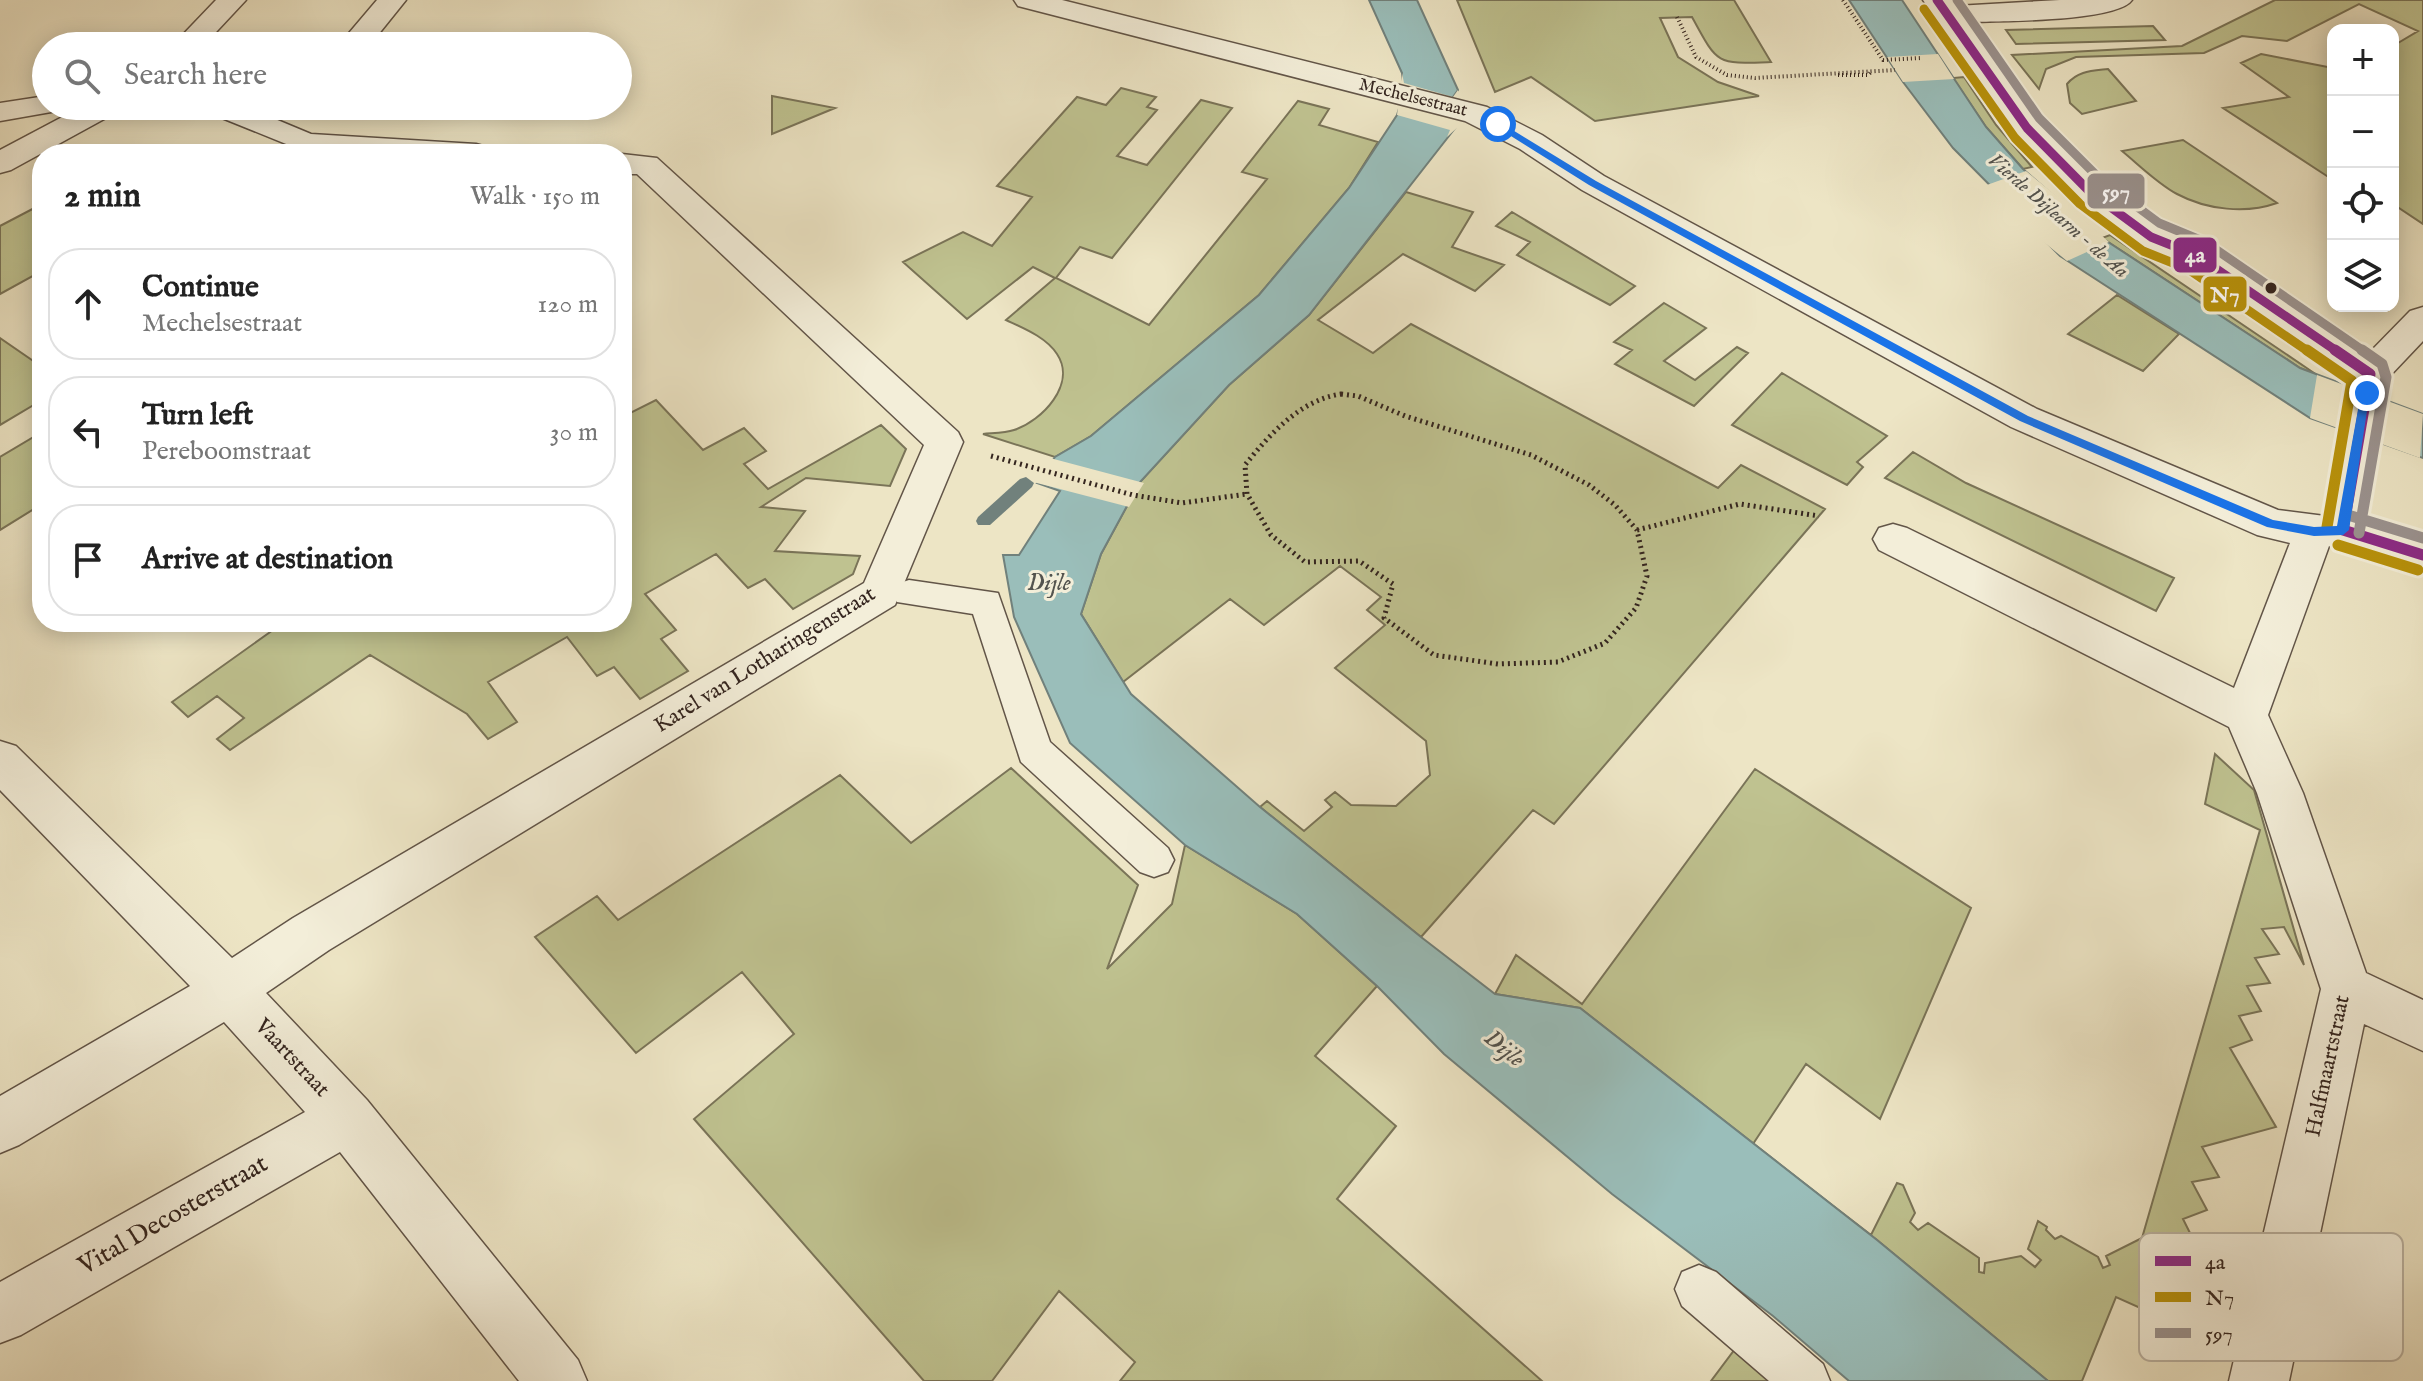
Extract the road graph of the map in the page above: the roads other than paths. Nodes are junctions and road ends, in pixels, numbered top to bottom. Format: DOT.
graph roads {
  1 [pos="232,0"];
  2 [pos="392,0"];
  3 [pos="1028,0"];
  4 [pos="2118,0"];
  5 [pos="1942,8"];
  6 [pos="201,32"];
  7 [pos="365,32"];
  8 [pos="32,107"];
  9 [pos="0,112"];
  10 [pos="85,120"];
  11 [pos="249,120"];
  12 [pos="289,120"];
  13 [pos="278,133"];
  14 [pos="38,144"];
  15 [pos="321,144"];
  16 [pos="32,147"];
  17 [pos="0,163"];
  18 [pos="632,164"];
  19 [pos="2423,319"];
  20 [pos="2368,384"];
  21 [pos="2328,531"];
  22 [pos="1893,539"];
  23 [pos="2423,555"];
  24 [pos="909,593"];
  25 [pos="2246,715"];
  26 [pos="0,760"];
  27 [pos="1154,860"];
  28 [pos="228,989"];
  29 [pos="2346,989"];
  30 [pos="2423,1026"];
  31 [pos="348,1119"];
  32 [pos="0,1126"];
  33 [pos="2292,1233"];
  34 [pos="1699,1289"];
  35 [pos="0,1314"];
  36 [pos="2263,1361"];
  37 [pos="557,1381"];
  38 [pos="1806,1381"];
  39 [pos="2259,1381"];
  1 -- 6 [label="street"];
  2 -- 7 [label="street"];
  3 -- 21 [label="street, Mechelsestraat"];
  4 -- 5 [label="street"];
  5 -- 20 [label="street"];
  8 -- 9 [label="street"];
  10 -- 14 [label="street"];
  11 -- 13 [label="street"];
  12 -- 13 [label="street"];
  13 -- 15 [label="street"];
  16 -- 17 [label="street"];
  18 -- 28 [label="street, Karel van Lotharingenstraat"];
  19 -- 20 [label="street"];
  20 -- 21 [label="street"];
  21 -- 23 [label="street, Mechelsestraat"];
  21 -- 25 [label="street"];
  22 -- 25 [label="street"];
  24 -- 27 [label="lane"];
  25 -- 29 [label="street, Halfmaartstraat"];
  26 -- 28 [label="street, Vaartstraat"];
  28 -- 31 [label="street, Vaartstraat"];
  28 -- 32 [label="street"];
  29 -- 30 [label="street"];
  29 -- 33 [label="street, Halfmaartstraat"];
  31 -- 35 [label="street, Vital Decosterstraat"];
  31 -- 37 [label="street, Vaartstraat"];
  34 -- 38 [label="lane"];
  36 -- 39 [label="street, Halfmaartstraat"];
}
